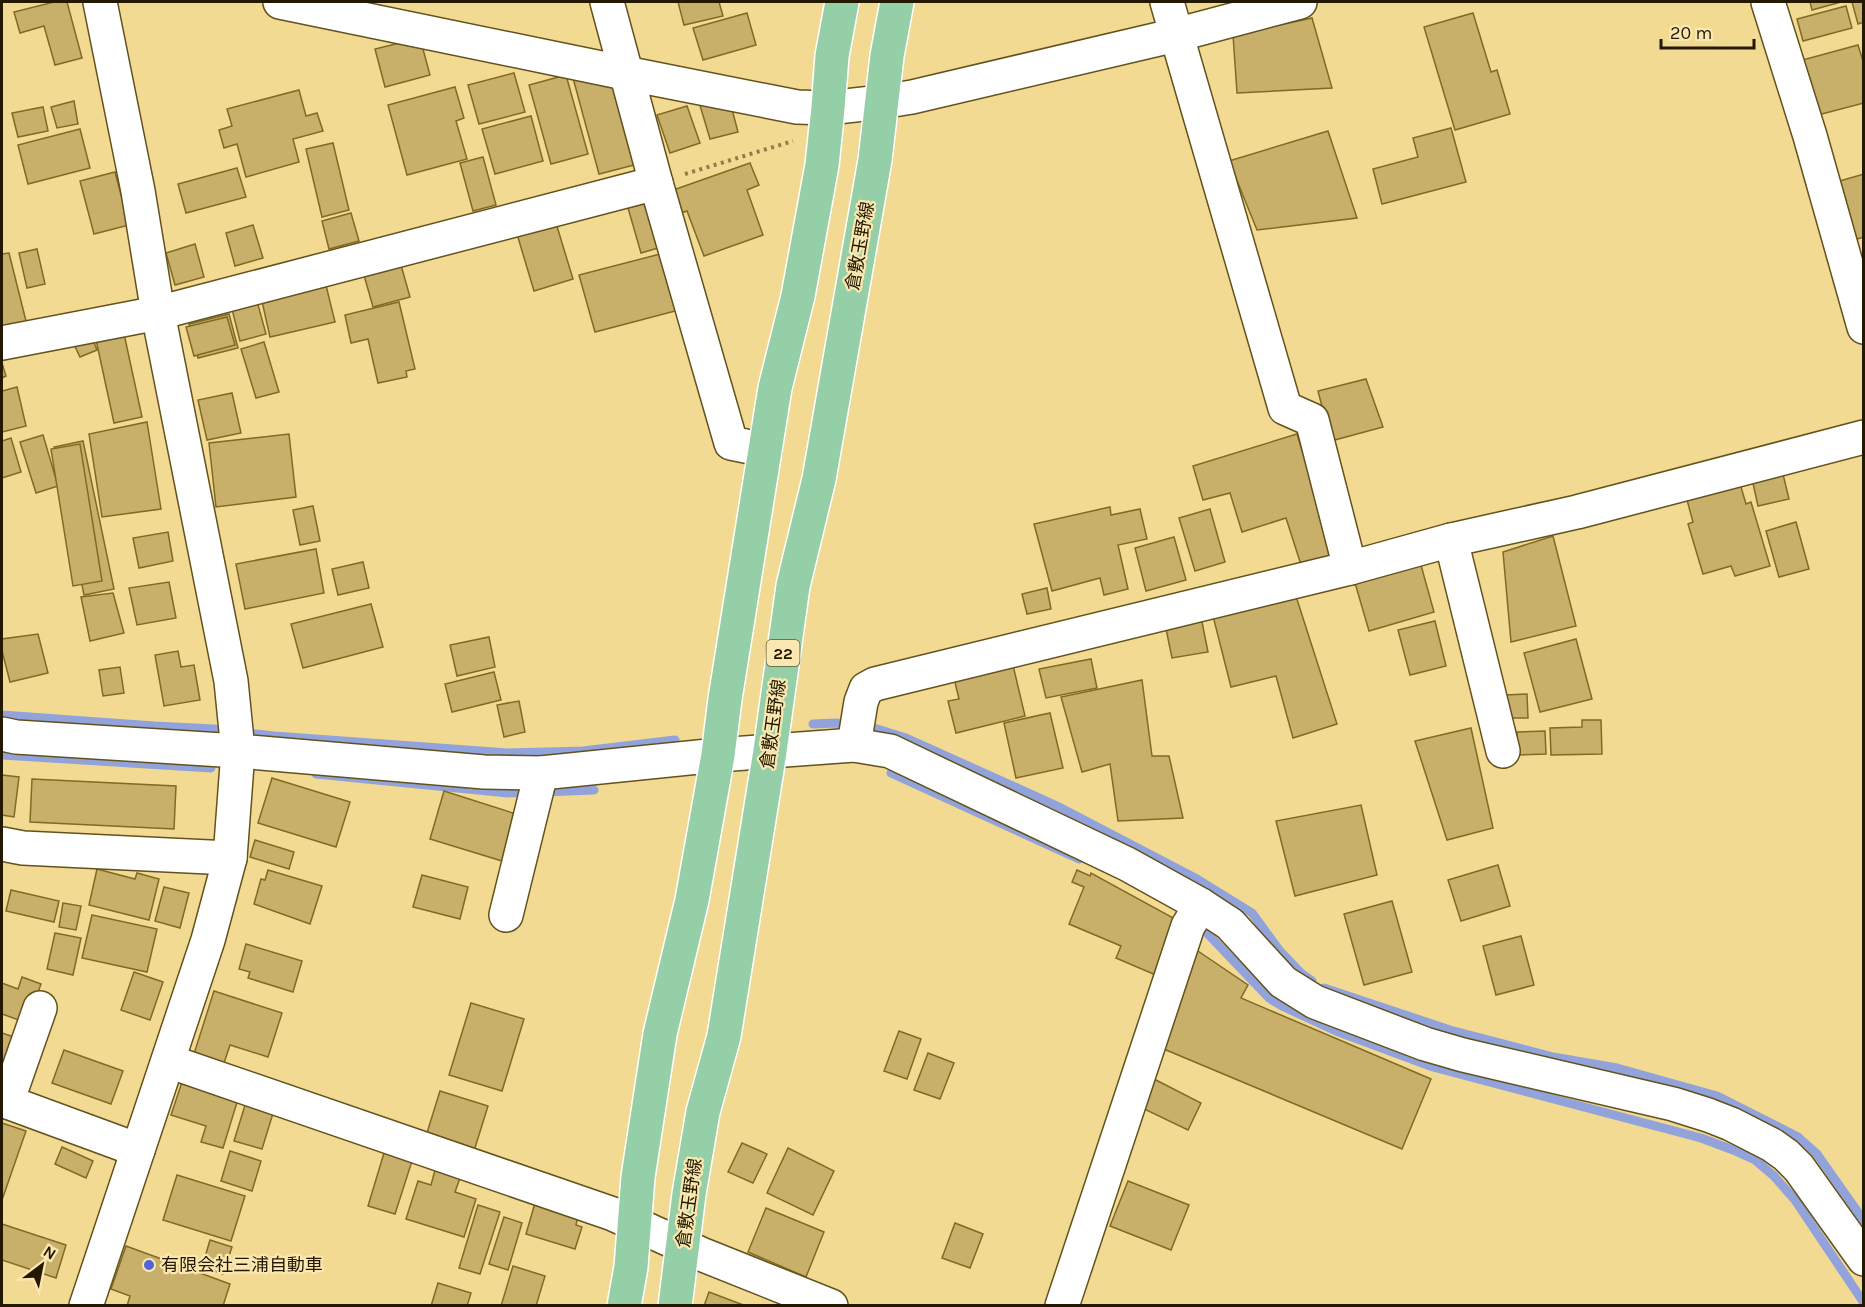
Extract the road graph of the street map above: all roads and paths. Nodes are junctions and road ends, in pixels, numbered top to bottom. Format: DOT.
graph roads {
  1 [pos="100,2"];
  2 [pos="280,2"];
  3 [pos="607,2"];
  4 [pos="842,2"];
  5 [pos="897,2"];
  6 [pos="1167,2"];
  7 [pos="1300,2"];
  8 [pos="1768,2"];
  9 [pos="1176,35"];
  10 [pos="625,73"];
  11 [pos="881,102"];
  12 [pos="828,108"];
  13 [pos="796,140"];
  14 [pos="656,183"];
  15 [pos="158,313"];
  16 [pos="1863,327"];
  17 [pos="2,343"];
  18 [pos="1863,437"];
  19 [pos="765,450"];
  20 [pos="1451,540"];
  21 [pos="1350,568"];
  22 [pos="857,731"];
  23 [pos="2,734"];
  24 [pos="236,735"];
  25 [pos="770,751"];
  26 [pos="1503,751"];
  27 [pos="718,755"];
  28 [pos="537,787"];
  29 [pos="2,844"];
  30 [pos="230,858"];
  31 [pos="506,915"];
  32 [pos="1195,915"];
  33 [pos="40,1008"];
  34 [pos="168,1061"];
  35 [pos="4,1101"];
  36 [pos="138,1150"];
  37 [pos="635,1224"];
  38 [pos="683,1247"];
  39 [pos="1863,1259"];
  40 [pos="86,1305"];
  41 [pos="624,1305"];
  42 [pos="675,1305"];
  43 [pos="831,1305"];
  44 [pos="1062,1305"];
  1 -- 15 [label="street"];
  2 -- 10 [label="street"];
  3 -- 10 [label="street"];
  4 -- 12 [label="main road"];
  5 -- 11 [label="main road, 倉敷玉野線 / 22"];
  6 -- 9 [label="street"];
  7 -- 9 [label="street"];
  8 -- 16 [label="street"];
  9 -- 11 [label="street"];
  9 -- 21 [label="street"];
  10 -- 12 [label="street"];
  10 -- 14 [label="street"];
  11 -- 12 [label="street"];
  11 -- 25 [label="main road, 倉敷玉野線 / 22"];
  12 -- 19 [label="main road"];
  13 -- 14 [label="path"];
  14 -- 15 [label="street"];
  14 -- 19 [label="street"];
  15 -- 17 [label="street"];
  15 -- 24 [label="street"];
  18 -- 20 [label="street"];
  19 -- 27 [label="main road"];
  20 -- 21 [label="street"];
  20 -- 26 [label="street"];
  21 -- 22 [label="street"];
  22 -- 25 [label="street"];
  22 -- 32 [label="street"];
  23 -- 24 [label="street"];
  24 -- 28 [label="street"];
  24 -- 30 [label="street"];
  25 -- 27 [label="street"];
  25 -- 38 [label="main road, 倉敷玉野線 / 22"];
  27 -- 28 [label="street"];
  27 -- 37 [label="main road"];
  28 -- 31 [label="street"];
  29 -- 30 [label="street"];
  30 -- 34 [label="street"];
  32 -- 39 [label="street"];
  32 -- 44 [label="street"];
  33 -- 35 [label="street"];
  34 -- 36 [label="street"];
  34 -- 37 [label="street"];
  35 -- 36 [label="street"];
  36 -- 40 [label="street"];
  37 -- 38 [label="street"];
  37 -- 41 [label="main road"];
  38 -- 42 [label="main road, 倉敷玉野線 / 22"];
  38 -- 43 [label="street"];
}
